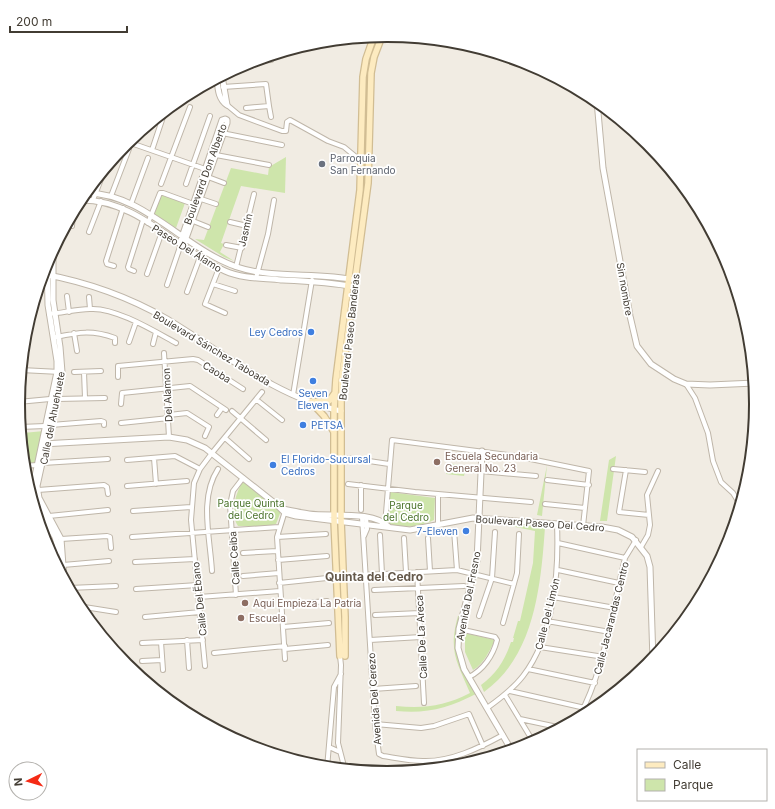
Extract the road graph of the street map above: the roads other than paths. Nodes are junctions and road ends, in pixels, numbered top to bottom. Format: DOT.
graph roads {
  1 [pos="379,42"];
  2 [pos="372,43"];
  3 [pos="223,82"];
  4 [pos="218,84"];
  5 [pos="223,87"];
  6 [pos="227,105"];
  7 [pos="269,106"];
  8 [pos="190,107"];
  9 [pos="246,108"];
  10 [pos="598,109"];
  11 [pos="210,116"];
  12 [pos="271,117"];
  13 [pos="162,121"];
  14 [pos="221,133"];
  15 [pos="136,143"];
  16 [pos="282,145"];
  17 [pos="152,150"];
  18 [pos="127,153"];
  19 [pos="216,155"];
  20 [pos="172,156"];
  21 [pos="148,158"];
  22 [pos="361,162"];
  23 [pos="194,164"];
  24 [pos="269,165"];
  25 [pos="208,170"];
  26 [pos="208,178"];
  27 [pos="224,183"];
  28 [pos="161,184"];
  29 [pos="186,184"];
  30 [pos="99,186"];
  31 [pos="96,193"];
  32 [pos="254,194"];
  33 [pos="111,196"];
  34 [pos="201,199"];
  35 [pos="88,200"];
  36 [pos="93,200"];
  37 [pos="274,200"];
  38 [pos="101,202"];
  39 [pos="131,204"];
  40 [pos="216,204"];
  41 [pos="196,205"];
  42 [pos="123,208"];
  43 [pos="151,216"];
  44 [pos="146,221"];
  45 [pos="192,221"];
  46 [pos="230,222"];
  47 [pos="247,226"];
  48 [pos="208,227"];
  49 [pos="89,232"];
  50 [pos="162,232"];
  51 [pos="184,238"];
  52 [pos="181,245"];
  53 [pos="226,245"];
  54 [pos="242,248"];
  55 [pos="200,257"];
  56 [pos="114,266"];
  57 [pos="236,267"];
  58 [pos="219,268"];
  59 [pos="134,271"];
  60 [pos="258,271"];
  61 [pos="268,272"];
  62 [pos="50,273"];
  63 [pos="147,274"];
  64 [pos="49,275"];
  65 [pos="312,275"];
  66 [pos="49,276"];
  67 [pos="256,278"];
  68 [pos="348,278"];
  69 [pos="268,279"];
  70 [pos="355,280"];
  71 [pos="312,282"];
  72 [pos="213,284"];
  73 [pos="167,285"];
  74 [pos="347,286"];
  75 [pos="354,287"];
  76 [pos="235,291"];
  77 [pos="187,292"];
  78 [pos="67,296"];
  79 [pos="89,297"];
  80 [pos="90,308"];
  81 [pos="69,312"];
  82 [pos="55,313"];
  83 [pos="225,313"];
  84 [pos="49,314"];
  85 [pos="136,322"];
  86 [pos="156,332"];
  87 [pos="74,333"];
  88 [pos="56,337"];
  89 [pos="130,342"];
  90 [pos="115,343"];
  91 [pos="176,343"];
  92 [pos="153,344"];
  93 [pos="77,351"];
  94 [pos="164,353"];
  95 [pos="166,361"];
  96 [pos="27,370"];
  97 [pos="101,371"];
  98 [pos="59,372"];
  99 [pos="74,372"];
  100 [pos="84,372"];
  101 [pos="118,377"];
  102 [pos="749,383"];
  103 [pos="686,384"];
  104 [pos="243,388"];
  105 [pos="168,389"];
  106 [pos="262,392"];
  107 [pos="335,393"];
  108 [pos="293,395"];
  109 [pos="85,398"];
  110 [pos="105,398"];
  111 [pos="50,399"];
  112 [pos="57,399"];
  113 [pos="257,400"];
  114 [pos="25,401"];
  115 [pos="311,402"];
  116 [pos="121,404"];
  117 [pos="334,409"];
  118 [pos="232,411"];
  119 [pos="341,411"];
  120 [pos="217,415"];
  121 [pos="169,417"];
  122 [pos="241,418"];
  123 [pos="282,420"];
  124 [pos="122,422"];
  125 [pos="48,425"];
  126 [pos="104,425"];
  127 [pos="26,427"];
  128 [pos="334,433"];
  129 [pos="205,436"];
  130 [pos="169,437"];
  131 [pos="225,438"];
  132 [pos="266,440"];
  133 [pos="44,444"];
  134 [pos="482,451"];
  135 [pos="212,453"];
  136 [pos="154,458"];
  137 [pos="349,458"];
  138 [pos="108,459"];
  139 [pos="249,459"];
  140 [pos="127,460"];
  141 [pos="43,463"];
  142 [pos="389,464"];
  143 [pos="37,465"];
  144 [pos="30,466"];
  145 [pos="200,469"];
  146 [pos="218,469"];
  147 [pos="613,469"];
  148 [pos="626,470"];
  149 [pos="481,471"];
  150 [pos="658,471"];
  151 [pos="645,472"];
  152 [pos="536,476"];
  153 [pos="243,478"];
  154 [pos="547,480"];
  155 [pos="33,481"];
  156 [pos="187,481"];
  157 [pos="156,484"];
  158 [pos="348,484"];
  159 [pos="361,485"];
  160 [pos="589,485"];
  161 [pos="127,486"];
  162 [pos="387,488"];
  163 [pos="38,490"];
  164 [pos="108,494"];
  165 [pos="438,494"];
  166 [pos="480,498"];
  167 [pos="737,500"];
  168 [pos="531,502"];
  169 [pos="545,504"];
  170 [pos="191,507"];
  171 [pos="585,508"];
  172 [pos="108,510"];
  173 [pos="284,510"];
  174 [pos="361,510"];
  175 [pos="132,511"];
  176 [pos="42,514"];
  177 [pos="649,515"];
  178 [pos="49,516"];
  179 [pos="364,517"];
  180 [pos="334,518"];
  181 [pos="341,518"];
  182 [pos="479,518"];
  183 [pos="364,523"];
  184 [pos="48,524"];
  185 [pos="438,524"];
  186 [pos="557,524"];
  187 [pos="386,526"];
  188 [pos="583,526"];
  189 [pos="279,527"];
  190 [pos="232,530"];
  191 [pos="454,530"];
  192 [pos="209,532"];
  193 [pos="495,532"];
  194 [pos="192,533"];
  195 [pos="326,534"];
  196 [pos="519,534"];
  197 [pos="380,535"];
  198 [pos="132,537"];
  199 [pos="277,537"];
  200 [pos="404,538"];
  201 [pos="428,538"];
  202 [pos="61,539"];
  203 [pos="636,540"];
  204 [pos="558,543"];
  205 [pos="641,547"];
  206 [pos="111,548"];
  207 [pos="277,550"];
  208 [pos="57,551"];
  209 [pos="243,554"];
  210 [pos="327,556"];
  211 [pos="625,558"];
  212 [pos="195,559"];
  213 [pos="278,560"];
  214 [pos="109,561"];
  215 [pos="135,562"];
  216 [pos="63,565"];
  217 [pos="457,570"];
  218 [pos="558,570"];
  219 [pos="212,571"];
  220 [pos="430,571"];
  221 [pos="406,572"];
  222 [pos="417,572"];
  223 [pos="279,573"];
  224 [pos="474,573"];
  225 [pos="382,574"];
  226 [pos="366,575"];
  227 [pos="243,576"];
  228 [pos="327,578"];
  229 [pos="492,578"];
  230 [pos="279,582"];
  231 [pos="619,583"];
  232 [pos="198,584"];
  233 [pos="514,584"];
  234 [pos="116,586"];
  235 [pos="464,586"];
  236 [pos="75,588"];
  237 [pos="418,588"];
  238 [pos="136,589"];
  239 [pos="374,590"];
  240 [pos="280,591"];
  241 [pos="236,595"];
  242 [pos="553,597"];
  243 [pos="199,598"];
  244 [pos="327,601"];
  245 [pos="281,605"];
  246 [pos="87,607"];
  247 [pos="615,608"];
  248 [pos="116,612"];
  249 [pos="200,612"];
  250 [pos="420,613"];
  251 [pos="375,614"];
  252 [pos="479,616"];
  253 [pos="145,617"];
  254 [pos="547,621"];
  255 [pos="503,622"];
  256 [pos="329,623"];
  257 [pos="283,627"];
  258 [pos="459,629"];
  259 [pos="610,632"];
  260 [pos="421,638"];
  261 [pos="187,640"];
  262 [pos="203,640"];
  263 [pos="370,640"];
  264 [pos="161,642"];
  265 [pos="142,643"];
  266 [pos="328,645"];
  267 [pos="540,646"];
  268 [pos="285,647"];
  269 [pos="653,652"];
  270 [pos="214,653"];
  271 [pos="342,656"];
  272 [pos="604,657"];
  273 [pos="286,658"];
  274 [pos="162,660"];
  275 [pos="142,661"];
  276 [pos="205,666"];
  277 [pos="189,668"];
  278 [pos="528,669"];
  279 [pos="163,670"];
  280 [pos="341,674"];
  281 [pos="469,677"];
  282 [pos="595,683"];
  283 [pos="416,686"];
  284 [pos="372,689"];
  285 [pos="510,691"];
  286 [pos="505,695"];
  287 [pos="424,703"];
  288 [pos="487,708"];
  289 [pos="585,708"];
  290 [pos="520,719"];
  291 [pos="375,724"];
  292 [pos="554,726"];
  293 [pos="503,735"];
  294 [pos="531,737"];
  295 [pos="483,746"];
  296 [pos="509,746"];
  297 [pos="329,747"];
  298 [pos="340,752"];
  299 [pos="328,762"];
  300 [pos="343,764"];
  1 -- 70 [label="main road, Boulevard Paseo Banderas"];
  2 -- 22 [label="main road, Boulevard Paseo Banderas"];
  3 -- 5 [label="street"];
  4 -- 6 [label="street"];
  5 -- 6 [label="street"];
  5 -- 7 [label="street"];
  6 -- 22 [label="street"];
  7 -- 9 [label="street"];
  7 -- 12 [label="street"];
  8 -- 20 [label="street"];
  10 -- 103 [label="street, Sin nombre"];
  11 -- 23 [label="street"];
  13 -- 17 [label="street"];
  14 -- 16 [label="street"];
  14 -- 19 [label="street, Boulevard Don Alberto"];
  14 -- 25 [label="street, Boulevard Don Alberto"];
  15 -- 17 [label="street"];
  17 -- 20 [label="street"];
  18 -- 33 [label="street"];
  19 -- 24 [label="street"];
  19 -- 25 [label="street, Boulevard Don Alberto"];
  20 -- 23 [label="street"];
  20 -- 28 [label="street"];
  21 -- 39 [label="street"];
  22 -- 68 [label="main road, Boulevard Paseo Banderas"];
  23 -- 25 [label="street"];
  23 -- 29 [label="street"];
  25 -- 26 [label="street, Boulevard Don Alberto"];
  25 -- 41 [label="street, Boulevard Don Alberto"];
  26 -- 27 [label="street"];
  26 -- 34 [label="street, Boulevard Don Alberto"];
  30 -- 31 [label="street"];
  31 -- 33 [label="street, Paseo Del Álamo"];
  31 -- 36 [label="street"];
  32 -- 47 [label="street, Jasmín"];
  33 -- 39 [label="street, Paseo Del Álamo"];
  34 -- 40 [label="street"];
  34 -- 41 [label="street, Boulevard Don Alberto"];
  35 -- 36 [label="street, Paseo Del Álamo"];
  36 -- 38 [label="street, Paseo Del Álamo"];
  37 -- 60 [label="street"];
  38 -- 42 [label="street, Paseo Del Álamo"];
  38 -- 49 [label="street"];
  39 -- 43 [label="street, Paseo Del Álamo"];
  41 -- 43 [label="street"];
  41 -- 45 [label="street, Boulevard Don Alberto"];
  41 -- 51 [label="street, Boulevard Don Alberto"];
  42 -- 44 [label="street, Paseo Del Álamo"];
  42 -- 56 [label="street"];
  43 -- 44 [label="street"];
  43 -- 51 [label="street, Paseo Del Álamo"];
  44 -- 50 [label="street, Paseo Del Álamo"];
  44 -- 59 [label="street"];
  45 -- 48 [label="street"];
  45 -- 51 [label="street, Boulevard Don Alberto"];
  46 -- 47 [label="street"];
  47 -- 54 [label="street, Jasmín"];
  50 -- 52 [label="street, Paseo Del Álamo"];
  50 -- 63 [label="street"];
  51 -- 52 [label="street, Boulevard Don Alberto"];
  51 -- 57 [label="street, Paseo Del Álamo"];
  52 -- 55 [label="street, Paseo Del Álamo"];
  52 -- 73 [label="street"];
  53 -- 54 [label="street"];
  54 -- 57 [label="street, Jasmín"];
  55 -- 58 [label="street, Paseo Del Álamo"];
  55 -- 77 [label="street"];
  57 -- 60 [label="street, Paseo Del Álamo"];
  58 -- 67 [label="street, Paseo Del Álamo"];
  58 -- 72 [label="street"];
  60 -- 61 [label="street, Paseo Del Álamo"];
  60 -- 67 [label="street"];
  61 -- 65 [label="street, Paseo Del Álamo"];
  61 -- 69 [label="street"];
  62 -- 108 [label="street, Boulevard Sánchez Taboada"];
  64 -- 82 [label="street, Calle del Ahuehuete"];
  65 -- 68 [label="street, Paseo Del Álamo"];
  65 -- 71 [label="street"];
  66 -- 84 [label="street, Calle del Ahuehuete"];
  67 -- 69 [label="street, Paseo Del Álamo"];
  68 -- 70 [label="street, Paseo Del Álamo"];
  68 -- 74 [label="main road, Boulevard Paseo Banderas"];
  69 -- 71 [label="street, Paseo Del Álamo"];
  70 -- 75 [label="main road, Boulevard Paseo Banderas"];
  71 -- 74 [label="street, Paseo Del Álamo"];
  71 -- 108 [label="street"];
  72 -- 76 [label="street"];
  72 -- 83 [label="street"];
  74 -- 75 [label="street, Paseo Del Álamo"];
  74 -- 107 [label="main road, Boulevard Paseo Banderas"];
  75 -- 119 [label="main road, Boulevard Paseo Banderas"];
  78 -- 81 [label="street"];
  79 -- 80 [label="street"];
  80 -- 81 [label="street"];
  80 -- 85 [label="street"];
  81 -- 82 [label="street"];
  82 -- 84 [label="street"];
  82 -- 88 [label="street, Calle del Ahuehuete"];
  84 -- 88 [label="street, Calle del Ahuehuete"];
  85 -- 86 [label="street"];
  85 -- 89 [label="street"];
  86 -- 91 [label="street"];
  86 -- 92 [label="street"];
  87 -- 88 [label="street"];
  87 -- 90 [label="street"];
  87 -- 93 [label="street"];
  88 -- 98 [label="street, Calle del Ahuehuete"];
  94 -- 95 [label="street, Del Alamon"];
  95 -- 101 [label="street, Caoba"];
  95 -- 104 [label="street, Caoba"];
  95 -- 105 [label="street, Del Alamon"];
  96 -- 98 [label="street"];
  97 -- 100 [label="street"];
  98 -- 111 [label="street, Calle del Ahuehuete"];
  98 -- 112 [label="street, Calle del Ahuehuete"];
  99 -- 100 [label="street"];
  100 -- 109 [label="street"];
  102 -- 103 [label="street, Sin nombre"];
  103 -- 167 [label="street"];
  105 -- 116 [label="street"];
  105 -- 120 [label="street"];
  105 -- 121 [label="street, Del Alamon"];
  106 -- 113 [label="street, Calle Del Ëbano"];
  107 -- 115 [label="main road"];
  107 -- 117 [label="main road, Boulevard Paseo Banderas"];
  108 -- 115 [label="street, Boulevard Sánchez Taboada"];
  109 -- 110 [label="street"];
  109 -- 112 [label="street"];
  111 -- 114 [label="street"];
  111 -- 125 [label="street, Calle del Ahuehuete"];
  112 -- 125 [label="street, Calle del Ahuehuete"];
  113 -- 122 [label="street, Calle Del Ëbano"];
  113 -- 123 [label="street"];
  115 -- 117 [label="street, Boulevard Sánchez Taboada"];
  115 -- 128 [label="main road"];
  117 -- 119 [label="street, Boulevard Sánchez Taboada"];
  117 -- 128 [label="main road, Boulevard Paseo Banderas"];
  118 -- 122 [label="street"];
  119 -- 181 [label="main road, Boulevard Paseo Banderas"];
  121 -- 124 [label="street"];
  121 -- 129 [label="street"];
  121 -- 130 [label="street, Del Alamon"];
  122 -- 131 [label="street, Calle Del Ëbano"];
  122 -- 132 [label="street"];
  125 -- 126 [label="street"];
  125 -- 127 [label="street"];
  125 -- 133 [label="street, Calle del Ahuehuete"];
  128 -- 180 [label="main road, Boulevard Paseo Banderas"];
  130 -- 133 [label="street"];
  130 -- 135 [label="street"];
  131 -- 135 [label="street, Calle Del Ëbano"];
  131 -- 139 [label="street"];
  133 -- 141 [label="street, Calle del Ahuehuete"];
  133 -- 143 [label="street, Calle del Ahuehuete"];
  134 -- 142 [label="street"];
  134 -- 149 [label="street, Avenida Del Fresno"];
  134 -- 160 [label="street"];
  135 -- 145 [label="street, Calle Del Ëbano"];
  135 -- 153 [label="street"];
  136 -- 140 [label="street"];
  136 -- 145 [label="street"];
  136 -- 157 [label="street"];
  137 -- 142 [label="street"];
  138 -- 141 [label="street"];
  141 -- 163 [label="street, Calle del Ahuehuete"];
  142 -- 162 [label="street"];
  143 -- 144 [label="street"];
  143 -- 155 [label="street, Calle del Ahuehuete"];
  145 -- 170 [label="street, Calle Del Ëbano"];
  146 -- 192 [label="street"];
  147 -- 148 [label="street"];
  148 -- 151 [label="street"];
  148 -- 177 [label="street"];
  149 -- 152 [label="street"];
  149 -- 166 [label="street, Avenida Del Fresno"];
  150 -- 177 [label="street"];
  153 -- 173 [label="street"];
  153 -- 190 [label="street, Calle Ceiba"];
  154 -- 160 [label="street"];
  156 -- 157 [label="street"];
  157 -- 161 [label="street"];
  158 -- 159 [label="street"];
  159 -- 162 [label="street"];
  159 -- 174 [label="street"];
  160 -- 171 [label="street"];
  162 -- 165 [label="street"];
  162 -- 187 [label="street"];
  163 -- 164 [label="street"];
  163 -- 178 [label="street"];
  165 -- 166 [label="street"];
  165 -- 185 [label="street"];
  166 -- 168 [label="street"];
  166 -- 182 [label="street, Avenida Del Fresno"];
  169 -- 171 [label="street"];
  170 -- 175 [label="street"];
  170 -- 194 [label="street, Calle Del Ëbano"];
  171 -- 188 [label="street"];
  172 -- 178 [label="street"];
  173 -- 180 [label="street"];
  173 -- 189 [label="street"];
  176 -- 184 [label="street, Calle del Ahuehuete"];
  177 -- 205 [label="street"];
  178 -- 202 [label="street"];
  179 -- 181 [label="street"];
  179 -- 183 [label="street, Avenida Del Cerezo"];
  179 -- 187 [label="street"];
  180 -- 181 [label="street"];
  180 -- 271 [label="main road, Boulevard Paseo Banderas"];
  181 -- 183 [label="street"];
  181 -- 271 [label="main road, Boulevard Paseo Banderas"];
  182 -- 185 [label="street, Boulevard Paseo Del Cedro"];
  182 -- 186 [label="street, Boulevard Paseo Del Cedro"];
  182 -- 224 [label="street, Avenida Del Fresno"];
  183 -- 187 [label="street"];
  183 -- 226 [label="street, Avenida Del Cerezo"];
  184 -- 208 [label="street, Calle del Ahuehuete"];
  185 -- 187 [label="street, Boulevard Paseo Del Cedro"];
  186 -- 188 [label="street, Boulevard Paseo Del Cedro"];
  186 -- 204 [label="street, Calle Del Limón"];
  188 -- 203 [label="street, Boulevard Paseo Del Cedro"];
  189 -- 190 [label="street"];
  189 -- 199 [label="street"];
  190 -- 192 [label="street"];
  190 -- 241 [label="street, Calle Ceiba"];
  191 -- 217 [label="street"];
  192 -- 194 [label="street"];
  192 -- 219 [label="street"];
  193 -- 229 [label="street"];
  194 -- 198 [label="street"];
  194 -- 212 [label="street, Calle Del Ëbano"];
  195 -- 199 [label="street"];
  196 -- 233 [label="street"];
  197 -- 225 [label="street"];
  199 -- 207 [label="street"];
  200 -- 221 [label="street"];
  201 -- 220 [label="street"];
  202 -- 206 [label="street"];
  202 -- 216 [label="street"];
  203 -- 205 [label="street, Boulevard Paseo Del Cedro"];
  203 -- 211 [label="street, Calle Jacarandas Centro"];
  204 -- 211 [label="street"];
  204 -- 218 [label="street, Calle Del Limón"];
  205 -- 269 [label="street, Boulevard Paseo Del Cedro"];
  207 -- 209 [label="street"];
  207 -- 213 [label="street"];
  210 -- 213 [label="street"];
  211 -- 231 [label="street, Calle Jacarandas Centro"];
  212 -- 215 [label="street"];
  212 -- 232 [label="street, Calle Del Ëbano"];
  213 -- 223 [label="street"];
  214 -- 216 [label="street"];
  217 -- 220 [label="street"];
  217 -- 224 [label="street"];
  218 -- 231 [label="street"];
  218 -- 242 [label="street, Calle Del Limón"];
  220 -- 222 [label="street"];
  221 -- 222 [label="street"];
  221 -- 225 [label="street"];
  222 -- 237 [label="street, Calle De La Areca"];
  223 -- 227 [label="street"];
  223 -- 230 [label="street"];
  224 -- 229 [label="street"];
  224 -- 258 [label="street, Avenida Del Fresno"];
  225 -- 226 [label="street"];
  226 -- 263 [label="street, Avenida Del Cerezo"];
  228 -- 230 [label="street"];
  229 -- 233 [label="street"];
  229 -- 252 [label="street"];
  230 -- 240 [label="street"];
  231 -- 247 [label="street, Calle Jacarandas Centro"];
  232 -- 238 [label="street"];
  232 -- 243 [label="street, Calle Del Ëbano"];
  233 -- 255 [label="street"];
  234 -- 236 [label="street"];
  235 -- 237 [label="street"];
  237 -- 239 [label="street"];
  237 -- 250 [label="street, Calle De La Areca"];
  240 -- 241 [label="street"];
  240 -- 245 [label="street"];
  241 -- 243 [label="street"];
  242 -- 247 [label="street"];
  242 -- 254 [label="street, Calle Del Limón"];
  243 -- 249 [label="street, Calle Del Ëbano"];
  244 -- 245 [label="street"];
  245 -- 257 [label="street"];
  246 -- 248 [label="street"];
  247 -- 259 [label="street, Calle Jacarandas Centro"];
  249 -- 253 [label="street"];
  249 -- 262 [label="street, Calle Del Ëbano"];
  250 -- 251 [label="street"];
  250 -- 260 [label="street, Calle De La Areca"];
  254 -- 259 [label="street"];
  254 -- 267 [label="street, Calle Del Limón"];
  256 -- 257 [label="street"];
  257 -- 268 [label="street"];
  258 -- 281 [label="street, Avenida Del Fresno"];
  258 -- 281 [label="street"];
  259 -- 272 [label="street, Calle Jacarandas Centro"];
  260 -- 263 [label="street"];
  260 -- 287 [label="street, Calle De La Areca"];
  261 -- 262 [label="street"];
  261 -- 264 [label="street"];
  261 -- 277 [label="street"];
  262 -- 276 [label="street, Calle Del Ëbano"];
  263 -- 284 [label="street, Avenida Del Cerezo"];
  264 -- 265 [label="street"];
  264 -- 274 [label="street"];
  266 -- 268 [label="street"];
  267 -- 272 [label="street"];
  267 -- 278 [label="street, Calle Del Limón"];
  268 -- 270 [label="street"];
  268 -- 273 [label="street"];
  271 -- 280 [label="street, Boulevard Paseo Banderas"];
  272 -- 282 [label="street, Calle Jacarandas Centro"];
  274 -- 275 [label="street"];
  274 -- 279 [label="street"];
  278 -- 282 [label="street"];
  278 -- 285 [label="street, Calle Del Limón"];
  280 -- 297 [label="street"];
  280 -- 298 [label="street, Boulevard Paseo Banderas"];
  281 -- 288 [label="street, Avenida Del Fresno"];
  282 -- 289 [label="street, Calle Jacarandas Centro"];
  283 -- 284 [label="street"];
  284 -- 291 [label="street, Avenida Del Cerezo"];
  285 -- 286 [label="street, Calle Del Limón"];
  285 -- 289 [label="street"];
  286 -- 288 [label="street, Calle Del Limón"];
  286 -- 290 [label="street"];
  288 -- 293 [label="street, Avenida Del Fresno"];
  290 -- 292 [label="street"];
  290 -- 294 [label="street"];
  291 -- 295 [label="street"];
  291 -- 295 [label="street, Avenida Del Cerezo"];
  293 -- 295 [label="street, Avenida Del Cerezo"];
  293 -- 296 [label="street, Avenida Del Fresno"];
  297 -- 298 [label="street"];
  297 -- 299 [label="street"];
  298 -- 300 [label="street, Boulevard Paseo Banderas"];
}
